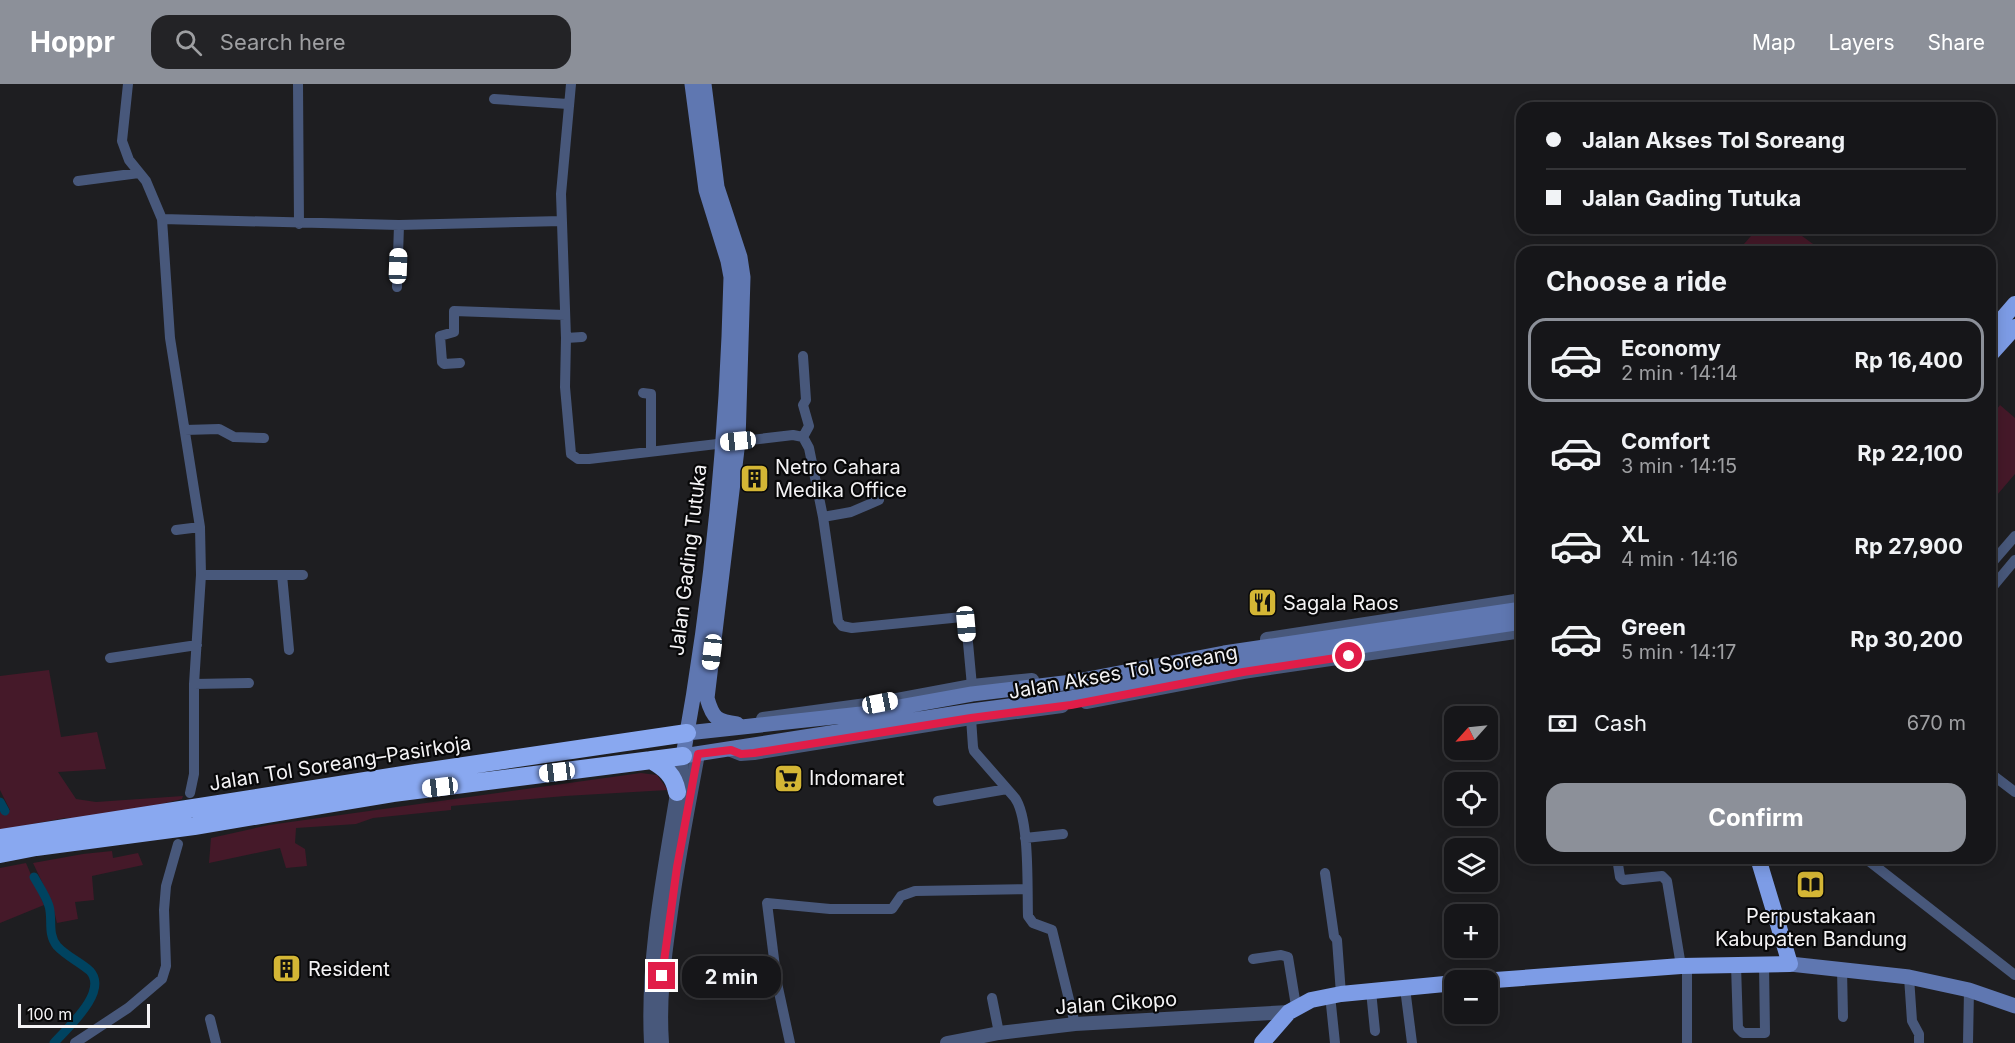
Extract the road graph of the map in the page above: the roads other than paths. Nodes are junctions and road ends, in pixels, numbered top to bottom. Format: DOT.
graph roads {
  1 [pos="128,84"];
  2 [pos="298,84"];
  3 [pos="571,84"];
  4 [pos="692,84"];
  5 [pos="704,84"];
  6 [pos="494,99"];
  7 [pos="568,104"];
  8 [pos="139,173"];
  9 [pos="78,181"];
  10 [pos="162,219"];
  11 [pos="562,221"];
  12 [pos="299,224"];
  13 [pos="399,225"];
  14 [pos="397,287"];
  15 [pos="2015,304"];
  16 [pos="565,315"];
  17 [pos="1996,326"];
  18 [pos="2015,327"];
  19 [pos="582,337"];
  20 [pos="566,338"];
  21 [pos="1996,348"];
  22 [pos="803,356"];
  23 [pos="460,363"];
  24 [pos="643,393"];
  25 [pos="184,430"];
  26 [pos="803,437"];
  27 [pos="264,438"];
  28 [pos="730,441"];
  29 [pos="651,451"];
  30 [pos="879,500"];
  31 [pos="823,517"];
  32 [pos="200,527"];
  33 [pos="176,530"];
  34 [pos="2015,536"];
  35 [pos="1996,558"];
  36 [pos="2015,560"];
  37 [pos="282,574"];
  38 [pos="201,575"];
  39 [pos="303,575"];
  40 [pos="1996,583"];
  41 [pos="1516,601"];
  42 [pos="1516,610"];
  43 [pos="1516,623"];
  44 [pos="1516,632"];
  45 [pos="1326,644"];
  46 [pos="197,645"];
  47 [pos="289,650"];
  48 [pos="110,658"];
  49 [pos="1115,672"];
  50 [pos="194,684"];
  51 [pos="249,684"];
  52 [pos="972,686"];
  53 [pos="1071,701"];
  54 [pos="971,718"];
  55 [pos="749,726"];
  56 [pos="694,732"];
  57 [pos="731,750"];
  58 [pos="690,755"];
  59 [pos="651,760"];
  60 [pos="1996,778"];
  61 [pos="1007,789"];
  62 [pos="677,792"];
  63 [pos="2015,792"];
  64 [pos="190,793"];
  65 [pos="938,801"];
  66 [pos="1063,834"];
  67 [pos="0,838"];
  68 [pos="1025,838"];
  69 [pos="178,844"];
  70 [pos="0,854"];
  71 [pos="1618,864"];
  72 [pos="1749,864"];
  73 [pos="1759,864"];
  74 [pos="1872,864"];
  75 [pos="1325,873"];
  76 [pos="1027,889"];
  77 [pos="1253,959"];
  78 [pos="1777,964"];
  79 [pos="1736,965"];
  80 [pos="1684,966"];
  81 [pos="1842,969"];
  82 [pos="2015,975"];
  83 [pos="1909,977"];
  84 [pos="1498,980"];
  85 [pos="1444,984"];
  86 [pos="1405,988"];
  87 [pos="1969,990"];
  88 [pos="1371,991"];
  89 [pos="1336,994"];
  90 [pos="992,998"];
  91 [pos="2015,1006"];
  92 [pos="1292,1009"];
  93 [pos="1843,1017"];
  94 [pos="210,1019"];
  95 [pos="1075,1024"];
  96 [pos="1376,1030"];
  97 [pos="999,1033"];
  98 [pos="1766,1038"];
  99 [pos="75,1043"];
  100 [pos="216,1043"];
  101 [pos="651,1043"];
  102 [pos="662,1043"];
  103 [pos="790,1043"];
  104 [pos="947,1043"];
  105 [pos="1262,1043"];
  106 [pos="1335,1043"];
  107 [pos="1412,1043"];
  108 [pos="1687,1043"];
  109 [pos="1919,1043"];
  110 [pos="1968,1043"];
  1 -- 8 [label="street"];
  2 -- 12 [label="street"];
  3 -- 7 [label="street"];
  4 -- 28 [label="main road, Jalan Gading Tutuka"];
  5 -- 28 [label="main road, Jalan Gading Tutuka"];
  6 -- 7 [label="street"];
  7 -- 11 [label="street"];
  8 -- 9 [label="street"];
  8 -- 10 [label="street"];
  10 -- 12 [label="street"];
  10 -- 25 [label="street"];
  11 -- 13 [label="street"];
  11 -- 16 [label="street"];
  12 -- 13 [label="street"];
  13 -- 14 [label="street"];
  15 -- 17 [label="highway"];
  16 -- 20 [label="street"];
  16 -- 23 [label="street"];
  18 -- 21 [label="highway"];
  19 -- 20 [label="street"];
  20 -- 29 [label="street"];
  22 -- 26 [label="street"];
  24 -- 29 [label="street"];
  25 -- 27 [label="street"];
  25 -- 32 [label="street"];
  26 -- 28 [label="street"];
  26 -- 31 [label="street"];
  28 -- 29 [label="street"];
  28 -- 55 [label="main road, Jalan Gading Tutuka"];
  28 -- 56 [label="main road, Jalan Gading Tutuka"];
  30 -- 31 [label="street"];
  31 -- 52 [label="street"];
  32 -- 33 [label="street"];
  32 -- 38 [label="street"];
  34 -- 35 [label="street"];
  36 -- 40 [label="street"];
  37 -- 38 [label="street"];
  37 -- 39 [label="street"];
  37 -- 47 [label="street"];
  38 -- 46 [label="street"];
  41 -- 49 [label="street, Jalan Akses Tol Soreang"];
  42 -- 45 [label="main road, Jalan Akses Tol Soreang"];
  43 -- 45 [label="main road, Jalan Akses Tol Soreang"];
  44 -- 53 [label="street, Jalan Akses Tol Soreang"];
  45 -- 49 [label="main road, Jalan Akses Tol Soreang"];
  45 -- 53 [label="main road, Jalan Akses Tol Soreang"];
  46 -- 48 [label="street"];
  46 -- 50 [label="street"];
  49 -- 52 [label="street, Jalan Akses Tol Soreang"];
  49 -- 55 [label="main road, Jalan Akses Tol Soreang"];
  50 -- 51 [label="street"];
  50 -- 64 [label="street"];
  52 -- 55 [label="street, Jalan Akses Tol Soreang"];
  53 -- 54 [label="street, Jalan Akses Tol Soreang"];
  53 -- 57 [label="main road, Jalan Akses Tol Soreang"];
  54 -- 57 [label="street, Jalan Akses Tol Soreang"];
  54 -- 61 [label="street"];
  55 -- 56 [label="main road, Jalan Akses Tol Soreang"];
  56 -- 58 [label="main road, Jalan Gading Tutuka"];
  56 -- 67 [label="highway, Jalan Tol Soreang–Pasirkoja"];
  57 -- 58 [label="main road, Jalan Akses Tol Soreang"];
  58 -- 59 [label="highway, Jalan Tol Soreang–Pasirkoja"];
  58 -- 62 [label="street, Jalan Gading Tutuka"];
  58 -- 102 [label="street, Jalan Gading Tutuka"];
  59 -- 62 [label="highway"];
  59 -- 70 [label="highway, Jalan Tol Soreang–Pasirkoja"];
  60 -- 63 [label="street"];
  61 -- 65 [label="street"];
  61 -- 68 [label="street"];
  62 -- 101 [label="street, Jalan Gading Tutuka"];
  66 -- 68 [label="street"];
  68 -- 76 [label="street"];
  69 -- 99 [label="street"];
  71 -- 80 [label="street"];
  72 -- 78 [label="highway"];
  73 -- 78 [label="highway"];
  74 -- 82 [label="street"];
  75 -- 89 [label="street"];
  76 -- 95 [label="street"];
  76 -- 103 [label="street"];
  77 -- 92 [label="street"];
  78 -- 79 [label="highway"];
  78 -- 81 [label="main road"];
  78 -- 98 [label="street"];
  79 -- 80 [label="highway"];
  79 -- 98 [label="street"];
  80 -- 84 [label="highway"];
  80 -- 108 [label="street"];
  81 -- 83 [label="main road"];
  81 -- 93 [label="street"];
  83 -- 87 [label="main road"];
  83 -- 109 [label="street"];
  85 -- 86 [label="highway"];
  86 -- 88 [label="highway"];
  86 -- 107 [label="street"];
  87 -- 91 [label="main road"];
  87 -- 110 [label="street"];
  88 -- 89 [label="highway"];
  88 -- 96 [label="street"];
  89 -- 92 [label="highway"];
  89 -- 106 [label="street"];
  90 -- 97 [label="street"];
  92 -- 95 [label="street, Jalan Cikopo"];
  92 -- 105 [label="highway"];
  94 -- 100 [label="street"];
  95 -- 97 [label="street, Jalan Cikopo"];
  97 -- 104 [label="street, Jalan Cikopo"];
}
